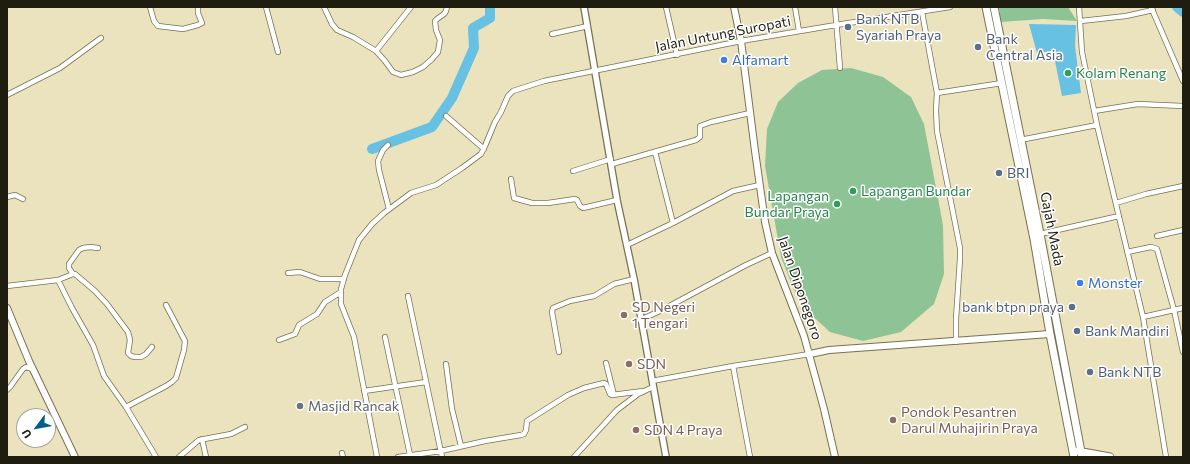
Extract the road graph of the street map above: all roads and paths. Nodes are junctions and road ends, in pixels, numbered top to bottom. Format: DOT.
graph roads {
  1 [pos="150,7"];
  2 [pos="198,7"];
  3 [pos="266,7"];
  4 [pos="324,7"];
  5 [pos="411,7"];
  6 [pos="447,7"];
  7 [pos="584,7"];
  8 [pos="666,7"];
  9 [pos="734,7"];
  10 [pos="795,7"];
  11 [pos="835,7"];
  12 [pos="915,7"];
  13 [pos="950,7"];
  14 [pos="986,7"];
  15 [pos="994,7"];
  16 [pos="1079,7"];
  17 [pos="1152,9"];
  18 [pos="922,12"];
  19 [pos="916,13"];
  20 [pos="1081,21"];
  21 [pos="836,25"];
  22 [pos="588,26"];
  23 [pos="799,31"];
  24 [pos="552,34"];
  25 [pos="101,38"];
  26 [pos="741,41"];
  27 [pos="278,52"];
  28 [pos="376,52"];
  29 [pos="677,55"];
  30 [pos="840,68"];
  31 [pos="596,70"];
  32 [pos="1183,81"];
  33 [pos="1002,83"];
  34 [pos="937,94"];
  35 [pos="7,95"];
  36 [pos="1183,106"];
  37 [pos="1094,111"];
  38 [pos="750,113"];
  39 [pos="446,116"];
  40 [pos="1097,125"];
  41 [pos="1022,139"];
  42 [pos="1014,141"];
  43 [pos="388,145"];
  44 [pos="484,149"];
  45 [pos="655,152"];
  46 [pos="612,162"];
  47 [pos="573,171"];
  48 [pos="511,179"];
  49 [pos="760,185"];
  50 [pos="1183,186"];
  51 [pos="7,197"];
  52 [pos="23,199"];
  53 [pos="618,200"];
  54 [pos="1116,203"];
  55 [pos="389,209"];
  56 [pos="1119,216"];
  57 [pos="673,223"];
  58 [pos="1183,230"];
  59 [pos="1040,234"];
  60 [pos="1157,236"];
  61 [pos="627,245"];
  62 [pos="98,248"];
  63 [pos="1127,252"];
  64 [pos="772,253"];
  65 [pos="73,274"];
  66 [pos="288,274"];
  67 [pos="344,279"];
  68 [pos="634,279"];
  69 [pos="58,280"];
  70 [pos="7,286"];
  71 [pos="341,292"];
  72 [pos="408,296"];
  73 [pos="166,305"];
  74 [pos="7,308"];
  75 [pos="1183,308"];
  76 [pos="1174,310"];
  77 [pos="1143,317"];
  78 [pos="640,320"];
  79 [pos="1050,334"];
  80 [pos="385,337"];
  81 [pos="279,340"];
  82 [pos="956,342"];
  83 [pos="152,347"];
  84 [pos="559,352"];
  85 [pos="1183,352"];
  86 [pos="810,354"];
  87 [pos="606,363"];
  88 [pos="446,364"];
  89 [pos="733,366"];
  90 [pos="33,369"];
  91 [pos="426,382"];
  92 [pos="653,384"];
  93 [pos="396,387"];
  94 [pos="7,390"];
  95 [pos="364,391"];
  96 [pos="643,391"];
  97 [pos="614,395"];
  98 [pos="126,407"];
  99 [pos="246,427"];
  100 [pos="202,439"];
  101 [pos="461,446"];
  102 [pos="441,451"];
  103 [pos="1074,454"];
  104 [pos="410,455"];
  105 [pos="1082,455"];
  106 [pos="75,457"];
  107 [pos="156,457"];
  108 [pos="179,457"];
  109 [pos="206,457"];
  110 [pos="377,457"];
  111 [pos="398,457"];
  112 [pos="442,457"];
  113 [pos="574,457"];
  114 [pos="666,457"];
  115 [pos="750,457"];
  116 [pos="835,457"];
  117 [pos="1110,457"];
  118 [pos="1166,457"];
  1 -- 2 [label="street"];
  3 -- 27 [label="street"];
  4 -- 28 [label="street"];
  5 -- 28 [label="street"];
  6 -- 28 [label="street"];
  7 -- 22 [label="street"];
  8 -- 29 [label="street"];
  9 -- 26 [label="main road, Jalan Diponegoro"];
  10 -- 23 [label="street"];
  11 -- 21 [label="street"];
  12 -- 19 [label="street"];
  13 -- 18 [label="street, Jalan Untung Suropati"];
  14 -- 33 [label="highway, Gajah Mada"];
  15 -- 41 [label="highway, Gajah Mada"];
  16 -- 20 [label="street"];
  17 -- 20 [label="street"];
  17 -- 32 [label="street"];
  18 -- 19 [label="street, Jalan Untung Suropati"];
  18 -- 34 [label="street"];
  19 -- 21 [label="street, Jalan Untung Suropati"];
  20 -- 37 [label="street"];
  21 -- 23 [label="street, Jalan Untung Suropati"];
  21 -- 30 [label="street"];
  22 -- 24 [label="street"];
  22 -- 31 [label="street"];
  23 -- 26 [label="street, Jalan Untung Suropati"];
  25 -- 35 [label="street"];
  26 -- 29 [label="street, Jalan Untung Suropati"];
  26 -- 38 [label="main road, Jalan Diponegoro"];
  29 -- 31 [label="street, Jalan Untung Suropati"];
  31 -- 44 [label="street, Jalan Untung Suropati"];
  31 -- 46 [label="street"];
  33 -- 34 [label="street"];
  33 -- 42 [label="highway, Gajah Mada"];
  34 -- 82 [label="street"];
  36 -- 37 [label="street"];
  37 -- 40 [label="street"];
  38 -- 45 [label="street"];
  38 -- 49 [label="main road, Jalan Diponegoro"];
  39 -- 44 [label="street"];
  40 -- 41 [label="street"];
  40 -- 54 [label="street"];
  41 -- 42 [label="street"];
  41 -- 59 [label="highway, Gajah Mada"];
  42 -- 79 [label="highway, Gajah Mada"];
  43 -- 55 [label="street"];
  44 -- 55 [label="street"];
  45 -- 46 [label="street"];
  45 -- 57 [label="street"];
  46 -- 47 [label="street"];
  46 -- 53 [label="street"];
  48 -- 53 [label="street"];
  49 -- 57 [label="street"];
  49 -- 64 [label="main road, Jalan Diponegoro"];
  50 -- 54 [label="street"];
  51 -- 52 [label="street"];
  53 -- 61 [label="street"];
  54 -- 56 [label="street"];
  55 -- 67 [label="street"];
  56 -- 59 [label="street"];
  56 -- 63 [label="street"];
  57 -- 61 [label="street"];
  58 -- 60 [label="street"];
  59 -- 105 [label="highway, Gajah Mada"];
  61 -- 68 [label="street"];
  62 -- 65 [label="street"];
  63 -- 76 [label="street"];
  63 -- 77 [label="street"];
  64 -- 78 [label="street"];
  64 -- 86 [label="main road, Jalan Diponegoro"];
  65 -- 69 [label="street"];
  65 -- 83 [label="street"];
  66 -- 67 [label="street"];
  67 -- 71 [label="street"];
  68 -- 78 [label="street"];
  68 -- 84 [label="street"];
  69 -- 70 [label="street"];
  69 -- 98 [label="street"];
  71 -- 81 [label="street"];
  71 -- 95 [label="street"];
  72 -- 91 [label="street"];
  73 -- 98 [label="street"];
  74 -- 90 [label="main road"];
  75 -- 76 [label="street"];
  76 -- 77 [label="street"];
  76 -- 85 [label="street"];
  77 -- 118 [label="street"];
  78 -- 92 [label="street"];
  79 -- 82 [label="main road"];
  79 -- 103 [label="highway, Gajah Mada"];
  80 -- 93 [label="street"];
  82 -- 86 [label="main road"];
  86 -- 89 [label="street"];
  86 -- 116 [label="main road, Jalan Diponegoro"];
  87 -- 97 [label="street"];
  88 -- 101 [label="street"];
  89 -- 92 [label="street"];
  89 -- 115 [label="street"];
  90 -- 94 [label="street"];
  90 -- 106 [label="main road"];
  91 -- 93 [label="street"];
  91 -- 102 [label="street"];
  92 -- 96 [label="street"];
  92 -- 114 [label="street"];
  93 -- 95 [label="street"];
  93 -- 104 [label="street"];
  95 -- 110 [label="street"];
  96 -- 97 [label="street"];
  96 -- 113 [label="street"];
  97 -- 101 [label="street"];
  98 -- 107 [label="street"];
  99 -- 100 [label="street"];
  100 -- 108 [label="street"];
  100 -- 109 [label="street"];
  101 -- 102 [label="street"];
  102 -- 104 [label="street"];
  102 -- 112 [label="street"];
  103 -- 105 [label="highway"];
  104 -- 111 [label="street"];
  105 -- 117 [label="highway"];
}
